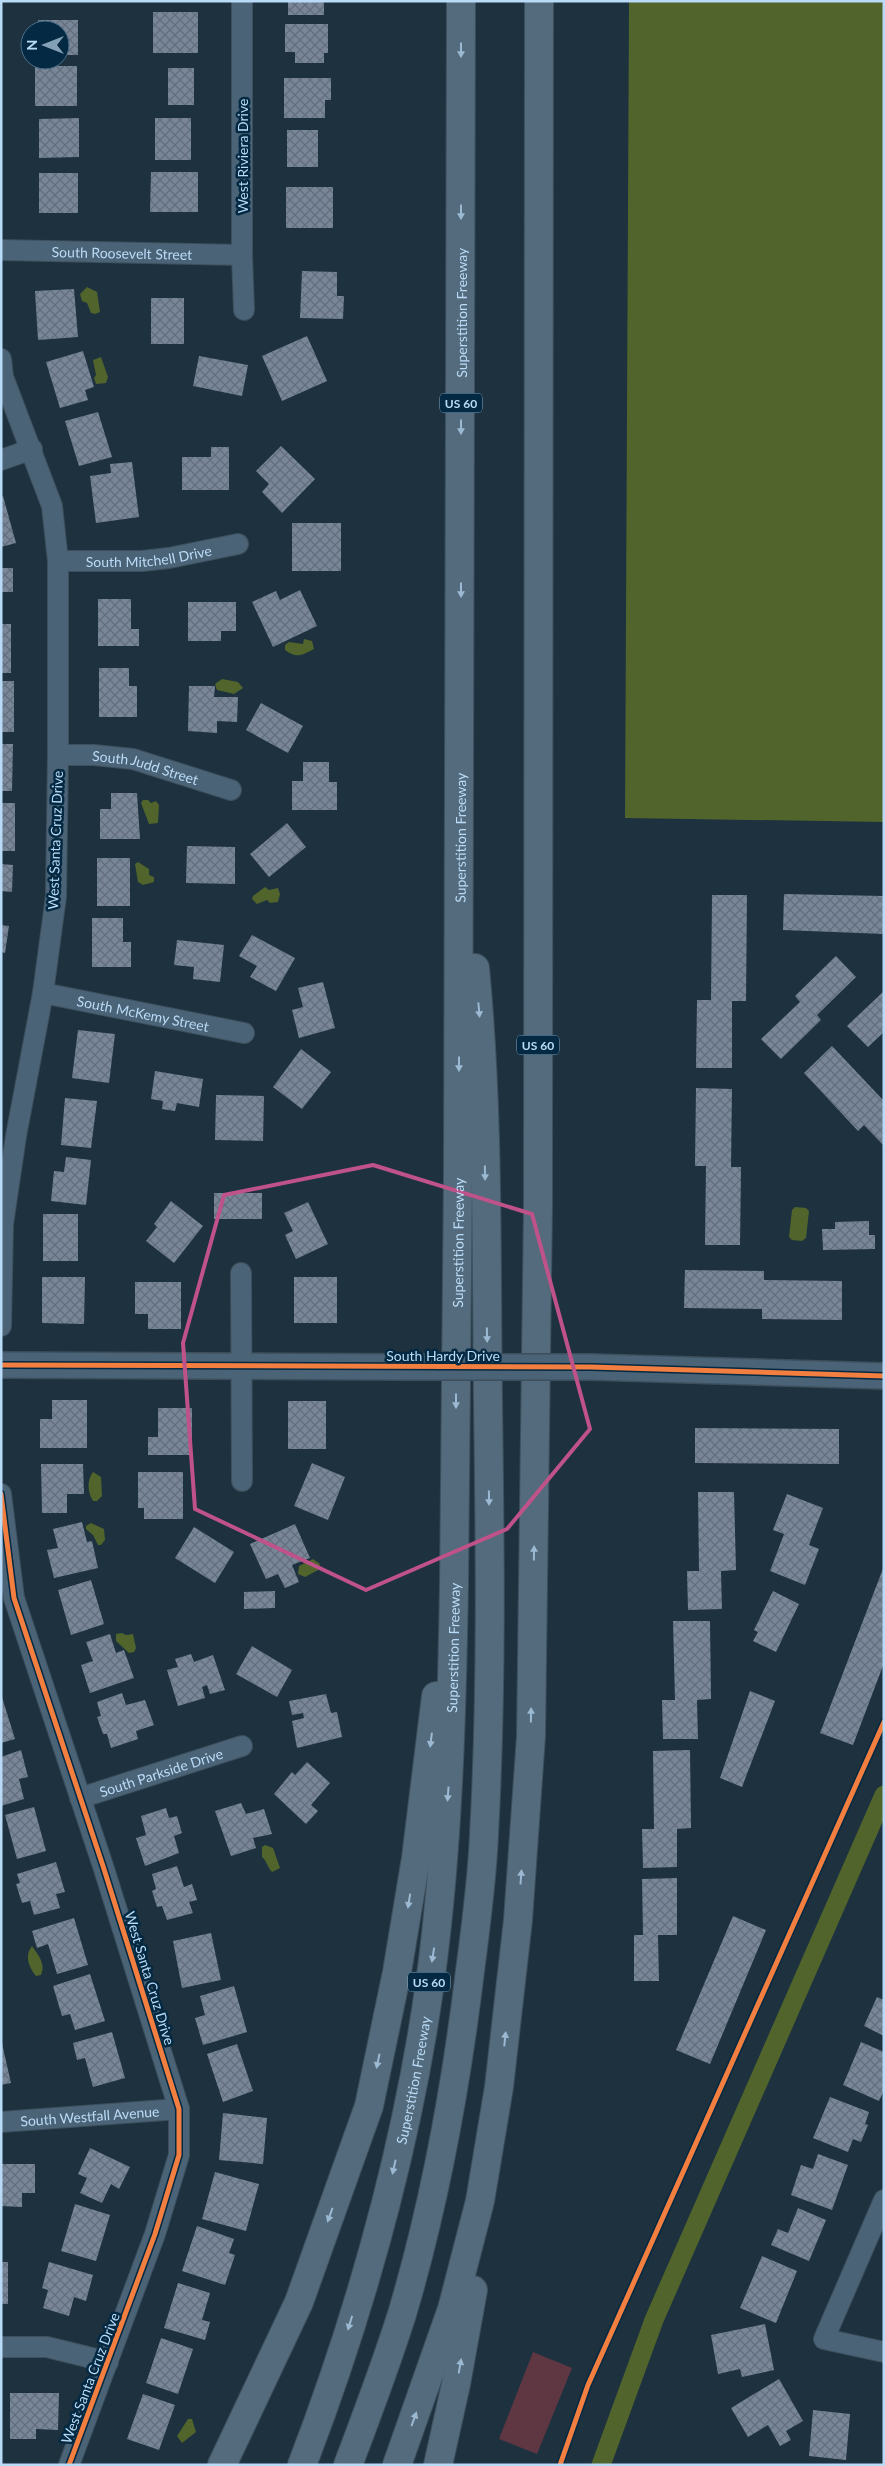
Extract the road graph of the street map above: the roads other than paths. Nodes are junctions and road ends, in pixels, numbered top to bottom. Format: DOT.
graph roads {
  1 [pos="242,1"];
  2 [pos="460,1"];
  3 [pos="539,1"];
  4 [pos="1,250"];
  5 [pos="242,256"];
  6 [pos="244,310"];
  7 [pos="1,359"];
  8 [pos="32,449"];
  9 [pos="1,460"];
  10 [pos="238,544"];
  11 [pos="58,562"];
  12 [pos="58,755"];
  13 [pos="231,790"];
  14 [pos="461,805"];
  15 [pos="43,993"];
  16 [pos="244,1033"];
  17 [pos="240,1273"];
  18 [pos="1,1326"];
  19 [pos="1,1365"];
  20 [pos="242,1366"];
  21 [pos="884,1376"];
  22 [pos="242,1481"];
  23 [pos="456,1482"];
  24 [pos="1,1494"];
  25 [pos="242,1746"];
  26 [pos="80,1798"];
  27 [pos="500,2087"];
  28 [pos="179,2109"];
  29 [pos="1,2122"];
  30 [pos="884,2200"];
  31 [pos="1,2346"];
  32 [pos="884,2352"];
  33 [pos="108,2362"];
  34 [pos="69,2465"];
  35 [pos="222,2465"];
  36 [pos="302,2465"];
  37 [pos="348,2465"];
  38 [pos="397,2465"];
  39 [pos="438,2465"];
  1 -- 5 [label="street, West Riviera Drive"];
  2 -- 14 [label="highway, Superstition Freeway / US 60, one-way"];
  27 -- 3 [label="highway, US 60, one-way"];
  4 -- 5 [label="street, South Roosevelt Street"];
  5 -- 6 [label="street, West Riviera Drive"];
  7 -- 8 [label="street, West Santa Cruz Drive"];
  8 -- 9 [label="street"];
  8 -- 11 [label="street, West Santa Cruz Drive"];
  10 -- 11 [label="street, South Mitchell Drive"];
  11 -- 12 [label="street, West Santa Cruz Drive"];
  12 -- 13 [label="street, South Judd Street"];
  12 -- 15 [label="street, West Santa Cruz Drive"];
  14 -- 23 [label="highway, Superstition Freeway / US 60, one-way"];
  14 -- 37 [label="highway, one-way"];
  15 -- 16 [label="street, South McKemy Street"];
  15 -- 18 [label="street, West Santa Cruz Drive"];
  17 -- 20 [label="street"];
  19 -- 20 [label="street, South Hardy Drive"];
  20 -- 21 [label="street, South Hardy Drive, bridge"];
  20 -- 22 [label="street"];
  23 -- 35 [label="highway, one-way"];
  23 -- 36 [label="highway, Superstition Freeway / US 60, one-way"];
  24 -- 26 [label="street, West Santa Cruz Drive"];
  25 -- 26 [label="street, South Parkside Drive"];
  26 -- 28 [label="street, West Santa Cruz Drive"];
  38 -- 27 [label="highway, US 60, one-way"];
  39 -- 27 [label="highway, one-way"];
  28 -- 29 [label="street, South Westfall Avenue"];
  28 -- 33 [label="street, West Santa Cruz Drive"];
  30 -- 32 [label="street"];
  31 -- 33 [label="street"];
  33 -- 34 [label="street, West Santa Cruz Drive"];
}
